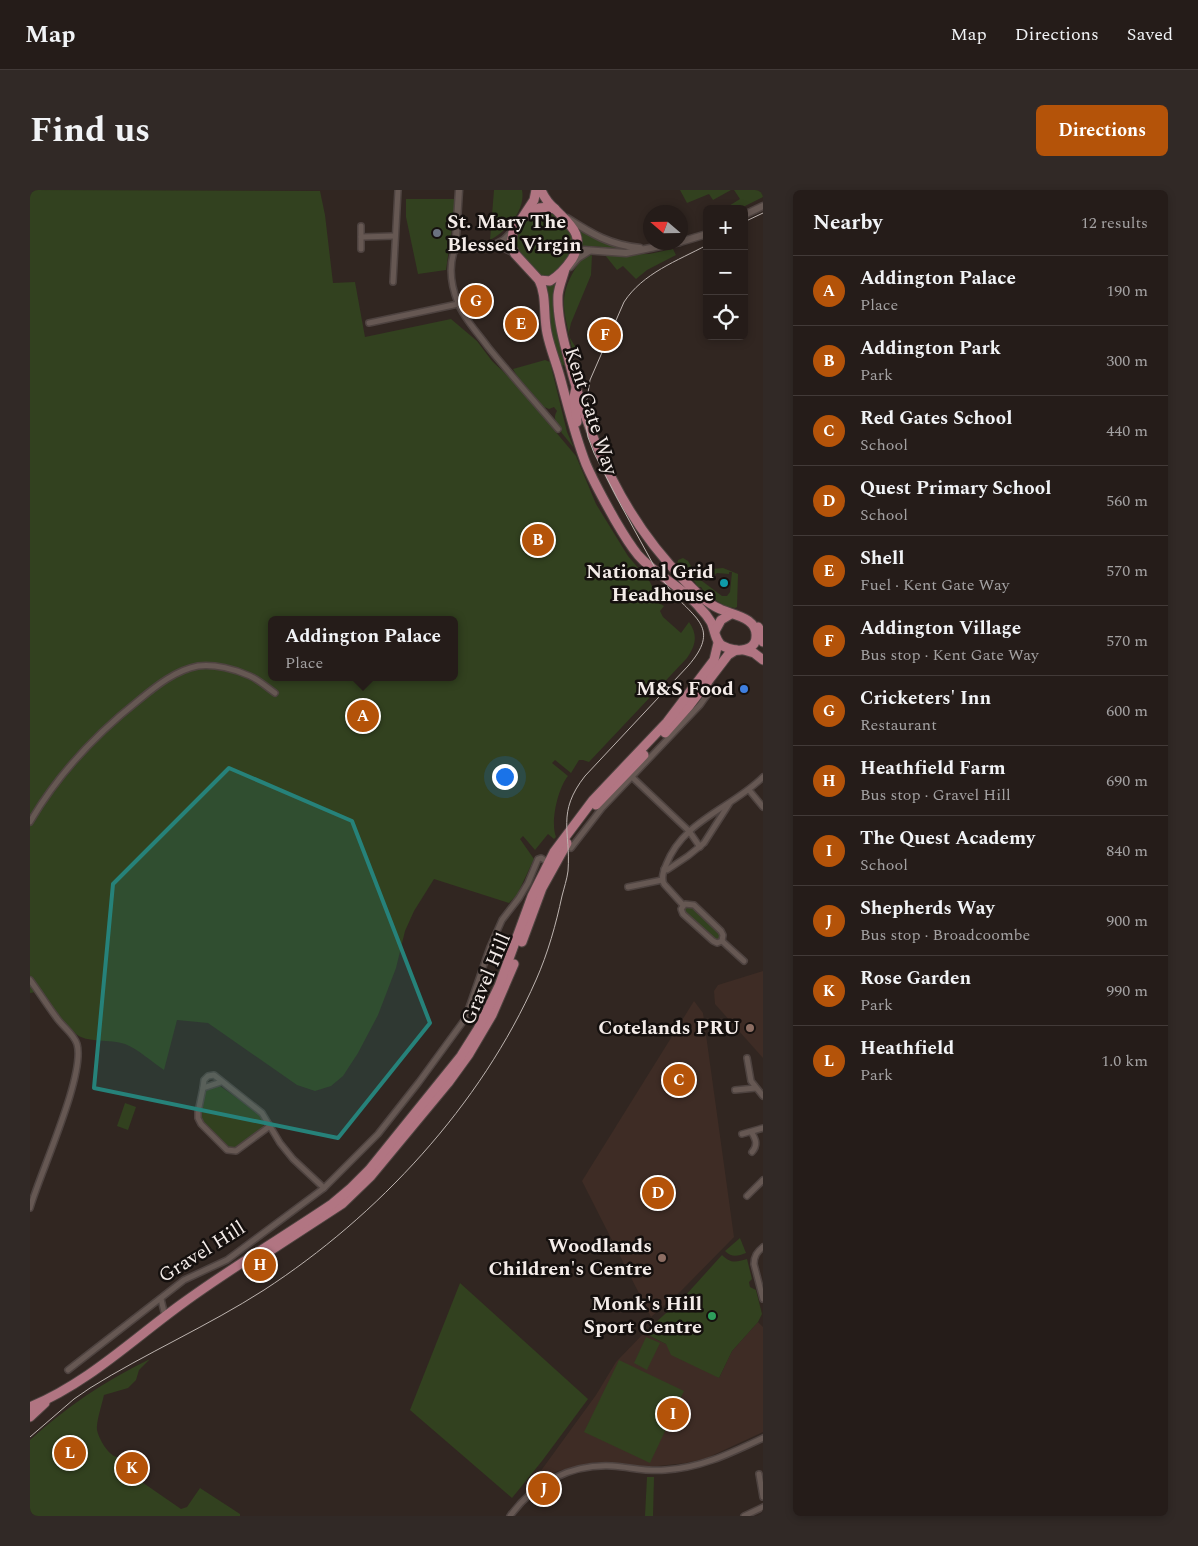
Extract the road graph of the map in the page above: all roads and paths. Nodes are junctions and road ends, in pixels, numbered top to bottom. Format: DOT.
graph roads {
  1 [pos="398,190"];
  2 [pos="459,190"];
  3 [pos="536,190"];
  4 [pos="541,190"];
  5 [pos="763,206"];
  6 [pos="558,212"];
  7 [pos="748,214"];
  8 [pos="522,219"];
  9 [pos="361,226"];
  10 [pos="512,232"];
  11 [pos="703,235"];
  12 [pos="395,236"];
  13 [pos="361,237"];
  14 [pos="688,240"];
  15 [pos="457,244"];
  16 [pos="493,246"];
  17 [pos="643,247"];
  18 [pos="361,249"];
  19 [pos="643,249"];
  20 [pos="590,250"];
  21 [pos="515,254"];
  22 [pos="568,265"];
  23 [pos="539,280"];
  24 [pos="393,282"];
  25 [pos="561,284"];
  26 [pos="458,304"];
  27 [pos="369,323"];
  28 [pos="576,387"];
  29 [pos="553,412"];
  30 [pos="547,416"];
  31 [pos="558,429"];
  32 [pos="575,432"];
  33 [pos="731,614"];
  34 [pos="749,622"];
  35 [pos="715,631"];
  36 [pos="763,642"];
  37 [pos="718,643"];
  38 [pos="740,650"];
  39 [pos="763,660"];
  40 [pos="709,683"];
  41 [pos="275,693"];
  42 [pos="632,777"];
  43 [pos="763,777"];
  44 [pos="749,790"];
  45 [pos="729,804"];
  46 [pos="763,807"];
  47 [pos="30,822"];
  48 [pos="581,829"];
  49 [pos="689,831"];
  50 [pos="700,847"];
  51 [pos="571,848"];
  52 [pos="545,860"];
  53 [pos="664,869"];
  54 [pos="662,880"];
  55 [pos="628,887"];
  56 [pos="683,905"];
  57 [pos="722,941"];
  58 [pos="744,960"];
  59 [pos="30,980"];
  60 [pos="747,1058"];
  61 [pos="749,1070"];
  62 [pos="755,1070"];
  63 [pos="222,1082"];
  64 [pos="203,1088"];
  65 [pos="756,1088"];
  66 [pos="735,1090"];
  67 [pos="763,1096"];
  68 [pos="270,1126"];
  69 [pos="763,1128"];
  70 [pos="752,1133"];
  71 [pos="742,1134"];
  72 [pos="752,1152"];
  73 [pos="763,1180"];
  74 [pos="324,1188"];
  75 [pos="748,1196"];
  76 [pos="30,1208"];
  77 [pos="763,1247"];
  78 [pos="221,1277"];
  79 [pos="161,1299"];
  80 [pos="763,1299"];
  81 [pos="165,1317"];
  82 [pos="68,1370"];
  83 [pos="48,1400"];
  84 [pos="30,1407"];
  85 [pos="30,1418"];
  86 [pos="763,1438"];
  87 [pos="759,1474"];
  88 [pos="763,1497"];
  89 [pos="763,1507"];
  90 [pos="510,1516"];
  91 [pos="744,1516"];
  1 -- 12 [label="street"];
  2 -- 15 [label="street"];
  3 -- 8 [label="main road"];
  4 -- 6 [label="main road"];
  5 -- 7 [label="street"];
  6 -- 8 [label="main road"];
  6 -- 17 [label="street"];
  6 -- 22 [label="main road"];
  8 -- 10 [label="main road"];
  9 -- 13 [label="street"];
  10 -- 16 [label="street"];
  10 -- 21 [label="main road"];
  11 -- 14 [label="street"];
  12 -- 13 [label="street"];
  12 -- 24 [label="street"];
  13 -- 18 [label="street"];
  15 -- 16 [label="street"];
  15 -- 26 [label="street"];
  16 -- 21 [label="street"];
  19 -- 20 [label="street"];
  20 -- 22 [label="street"];
  20 -- 25 [label="street"];
  21 -- 23 [label="main road"];
  22 -- 23 [label="main road"];
  22 -- 25 [label="main road, Kent Gate Way"];
  23 -- 32 [label="main road, Kent Gate Way"];
  25 -- 28 [label="main road, Kent Gate Way"];
  26 -- 27 [label="street"];
  26 -- 30 [label="street"];
  28 -- 32 [label="main road"];
  28 -- 33 [label="main road, Kent Gate Way"];
  29 -- 30 [label="street"];
  30 -- 31 [label="street"];
  32 -- 35 [label="main road, Kent Gate Way"];
  33 -- 34 [label="main road"];
  33 -- 35 [label="main road"];
  34 -- 36 [label="main road"];
  34 -- 38 [label="main road"];
  35 -- 37 [label="main road"];
  37 -- 38 [label="main road"];
  37 -- 52 [label="main road, Gravel Hill"];
  38 -- 39 [label="main road"];
  38 -- 40 [label="main road, Gravel Hill"];
  40 -- 42 [label="street, Gravel Hill"];
  40 -- 48 [label="main road, Gravel Hill"];
  41 -- 47 [label="street"];
  42 -- 48 [label="street, Gravel Hill"];
  42 -- 49 [label="street"];
  43 -- 44 [label="street"];
  44 -- 45 [label="street"];
  44 -- 46 [label="street"];
  45 -- 49 [label="street"];
  45 -- 50 [label="street"];
  48 -- 51 [label="street, Gravel Hill"];
  48 -- 78 [label="main road, Gravel Hill"];
  49 -- 50 [label="street"];
  49 -- 53 [label="street"];
  50 -- 53 [label="street"];
  52 -- 74 [label="street, Gravel Hill"];
  52 -- 78 [label="main road, Gravel Hill"];
  53 -- 54 [label="street"];
  54 -- 55 [label="street"];
  54 -- 56 [label="street"];
  56 -- 57 [label="street"];
  56 -- 57 [label="street"];
  57 -- 58 [label="street"];
  59 -- 76 [label="street"];
  60 -- 61 [label="street"];
  61 -- 62 [label="street"];
  61 -- 65 [label="street"];
  63 -- 64 [label="street"];
  63 -- 64 [label="street"];
  63 -- 68 [label="street"];
  64 -- 68 [label="street"];
  65 -- 66 [label="street"];
  65 -- 67 [label="street"];
  68 -- 74 [label="street"];
  69 -- 70 [label="street"];
  70 -- 71 [label="street"];
  70 -- 72 [label="street"];
  73 -- 75 [label="street"];
  74 -- 79 [label="street, Gravel Hill"];
  77 -- 80 [label="street"];
  78 -- 81 [label="main road, Gravel Hill"];
  79 -- 81 [label="street, Gravel Hill"];
  79 -- 82 [label="street, Gravel Hill"];
  81 -- 83 [label="main road, Gravel Hill"];
  83 -- 84 [label="main road, Gravel Hill"];
  83 -- 85 [label="main road, Gravel Hill"];
  86 -- 90 [label="street"];
  87 -- 88 [label="street"];
  89 -- 91 [label="street"];
}
